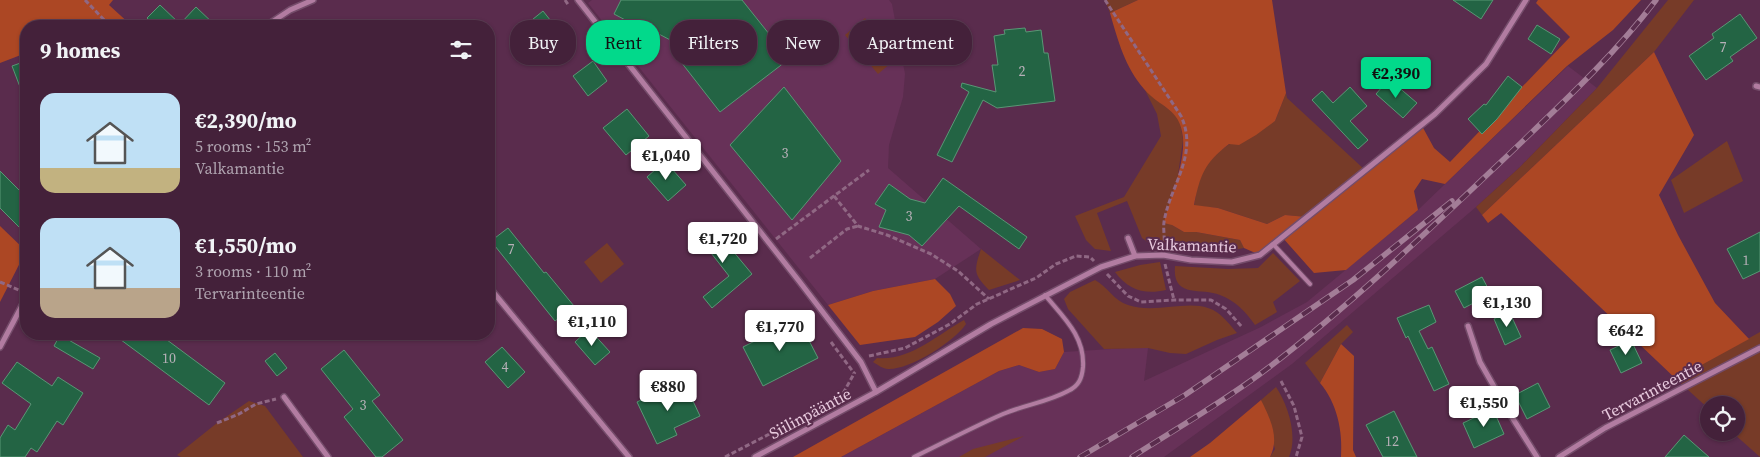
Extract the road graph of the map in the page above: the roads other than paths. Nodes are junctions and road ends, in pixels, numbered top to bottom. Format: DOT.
graph roads {
  1 [pos="313,0"];
  2 [pos="578,0"];
  3 [pos="1526,0"];
  4 [pos="277,20"];
  5 [pos="1128,238"];
  6 [pos="1273,244"];
  7 [pos="1135,256"];
  8 [pos="1310,284"];
  9 [pos="495,294"];
  10 [pos="1045,295"];
  11 [pos="20,309"];
  12 [pos="1468,326"];
  13 [pos="0,347"];
  14 [pos="1760,348"];
  15 [pos="876,392"];
  16 [pos="284,397"];
  17 [pos="328,457"];
  18 [pos="629,457"];
  19 [pos="755,457"];
  20 [pos="914,457"];
  21 [pos="1537,457"];
  22 [pos="1558,457"];
  1 -- 4 [label="street"];
  2 -- 15 [label="street"];
  3 -- 6 [label="street, Valkamantie"];
  5 -- 7 [label="street"];
  6 -- 7 [label="street, Valkamantie"];
  6 -- 8 [label="lane"];
  7 -- 10 [label="street, Valkamantie"];
  9 -- 18 [label="street"];
  10 -- 15 [label="street, Valkamantie"];
  10 -- 20 [label="lane"];
  11 -- 13 [label="street"];
  12 -- 21 [label="street"];
  14 -- 22 [label="street, Tervarinteentie"];
  15 -- 19 [label="street, Siilinpääntie"];
  16 -- 17 [label="street"];
}
